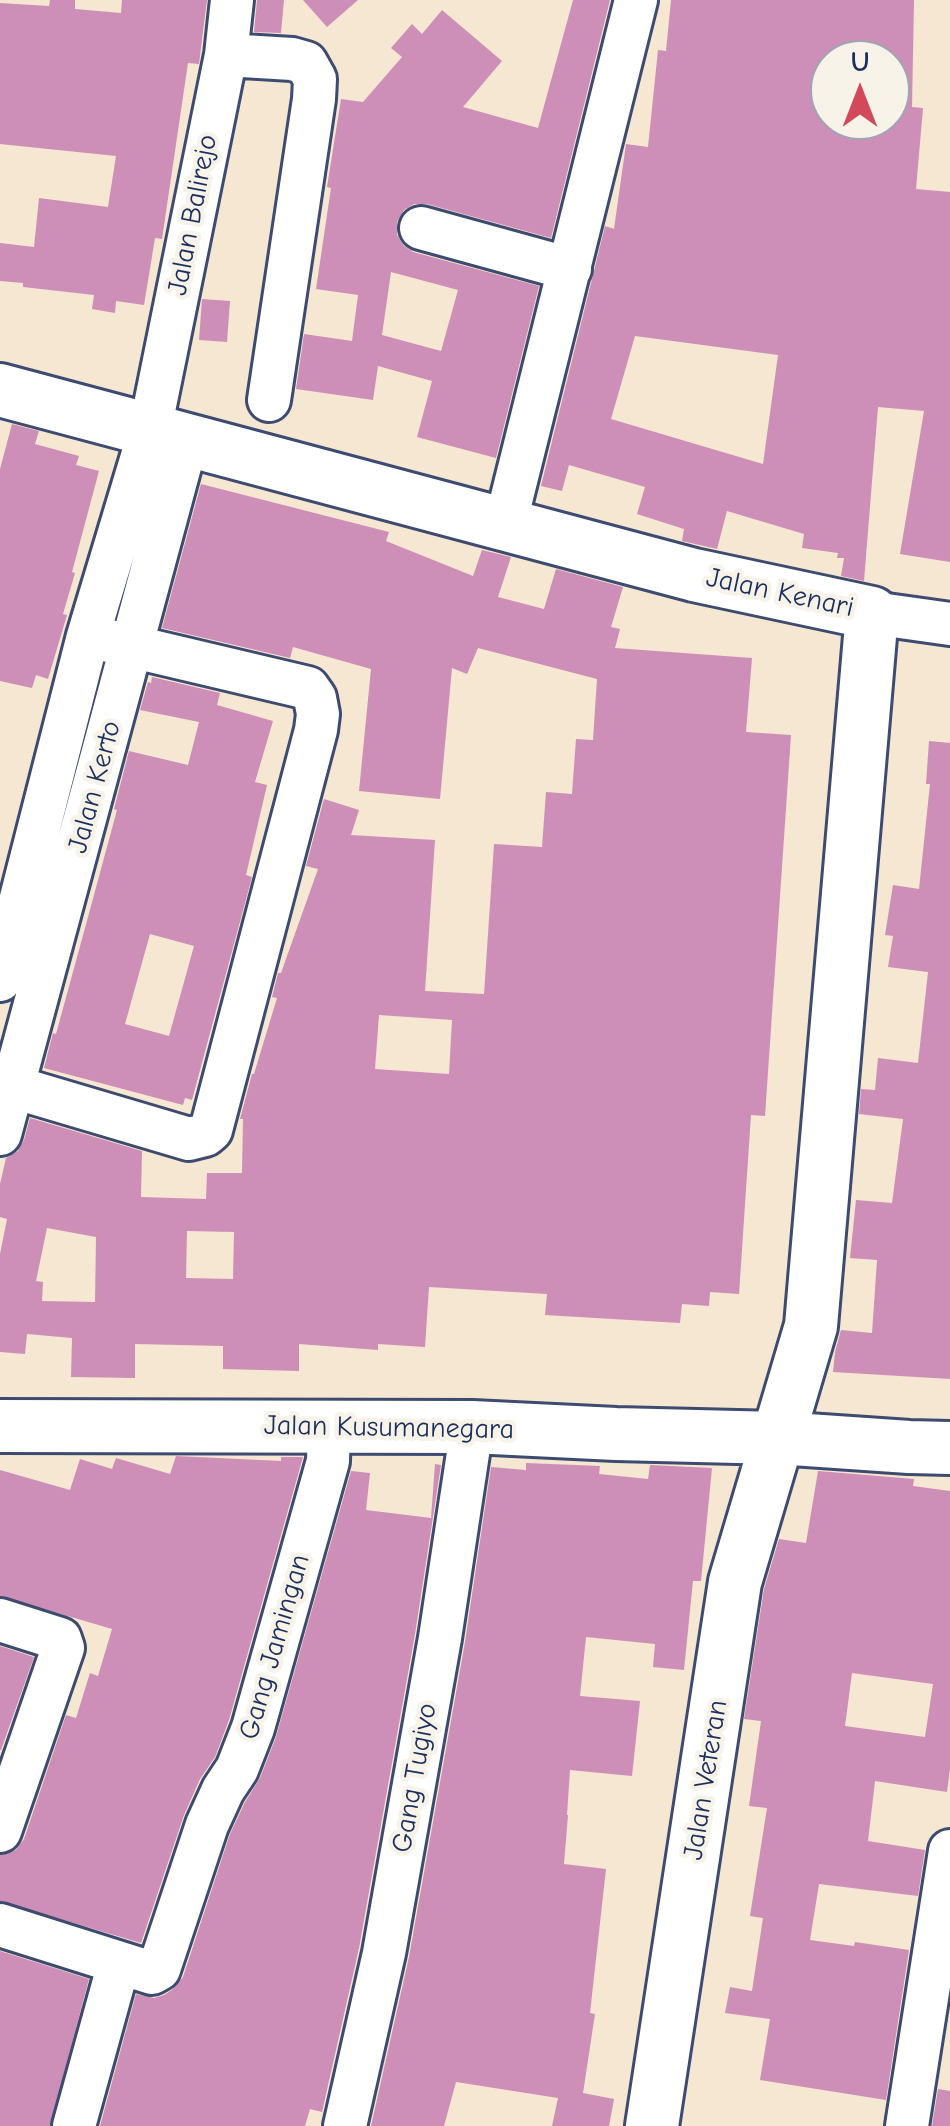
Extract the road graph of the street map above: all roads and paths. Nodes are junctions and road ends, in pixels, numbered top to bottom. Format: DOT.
graph roads {
  1 [pos="232,0"];
  2 [pos="636,0"];
  3 [pos="226,55"];
  4 [pos="421,228"];
  5 [pos="570,269"];
  6 [pos="0,390"];
  7 [pos="269,400"];
  8 [pos="168,435"];
  9 [pos="505,524"];
  10 [pos="806,599"];
  11 [pos="872,613"];
  12 [pos="950,624"];
  13 [pos="88,636"];
  14 [pos="133,647"];
  15 [pos="866,686"];
  16 [pos="0,980"];
  17 [pos="7,1086"];
  18 [pos="0,1134"];
  19 [pos="0,1426"];
  20 [pos="330,1426"];
  21 [pos="472,1427"];
  22 [pos="950,1433"];
  23 [pos="778,1438"];
  24 [pos="950,1448"];
  25 [pos="0,1620"];
  26 [pos="0,1832"];
  27 [pos="950,1851"];
  28 [pos="0,1925"];
  29 [pos="138,1967"];
  30 [pos="74,2126"];
  31 [pos="345,2126"];
  32 [pos="652,2126"];
  33 [pos="907,2126"];
  1 -- 3 [label="street, Jalan Balirejo"];
  2 -- 5 [label="street"];
  3 -- 7 [label="street"];
  3 -- 8 [label="street, Jalan Balirejo"];
  4 -- 5 [label="street"];
  5 -- 9 [label="street"];
  6 -- 8 [label="main road, Jalan Kenari"];
  8 -- 9 [label="main road, Jalan Kenari"];
  8 -- 13 [label="street, Jalan Kerto"];
  8 -- 14 [label="street, Jalan Kerto"];
  9 -- 10 [label="main road, Jalan Kenari"];
  10 -- 11 [label="main road, Jalan Kenari"];
  10 -- 15 [label="main road"];
  11 -- 12 [label="street"];
  11 -- 15 [label="main road, Jalan Kenari"];
  13 -- 14 [label="street"];
  13 -- 16 [label="street, Jalan Kerto"];
  14 -- 17 [label="street, Jalan Kerto"];
  14 -- 17 [label="street"];
  15 -- 23 [label="main road, Jalan Kenari"];
  17 -- 18 [label="street, Jalan Kerto"];
  19 -- 20 [label="main road, Jalan Kusumanegara"];
  20 -- 21 [label="main road, Jalan Kusumanegara"];
  20 -- 29 [label="street, Gang Jamingan"];
  21 -- 23 [label="main road, Jalan Kusumanegara"];
  21 -- 31 [label="street, Gang Tugiyo"];
  22 -- 23 [label="main road, Jalan Kusumanegara"];
  23 -- 24 [label="main road, Jalan Kusumanegara"];
  23 -- 32 [label="main road, Jalan Veteran"];
  25 -- 26 [label="street"];
  27 -- 33 [label="street"];
  28 -- 29 [label="street"];
  29 -- 30 [label="street, Gang Jamingan"];
}
